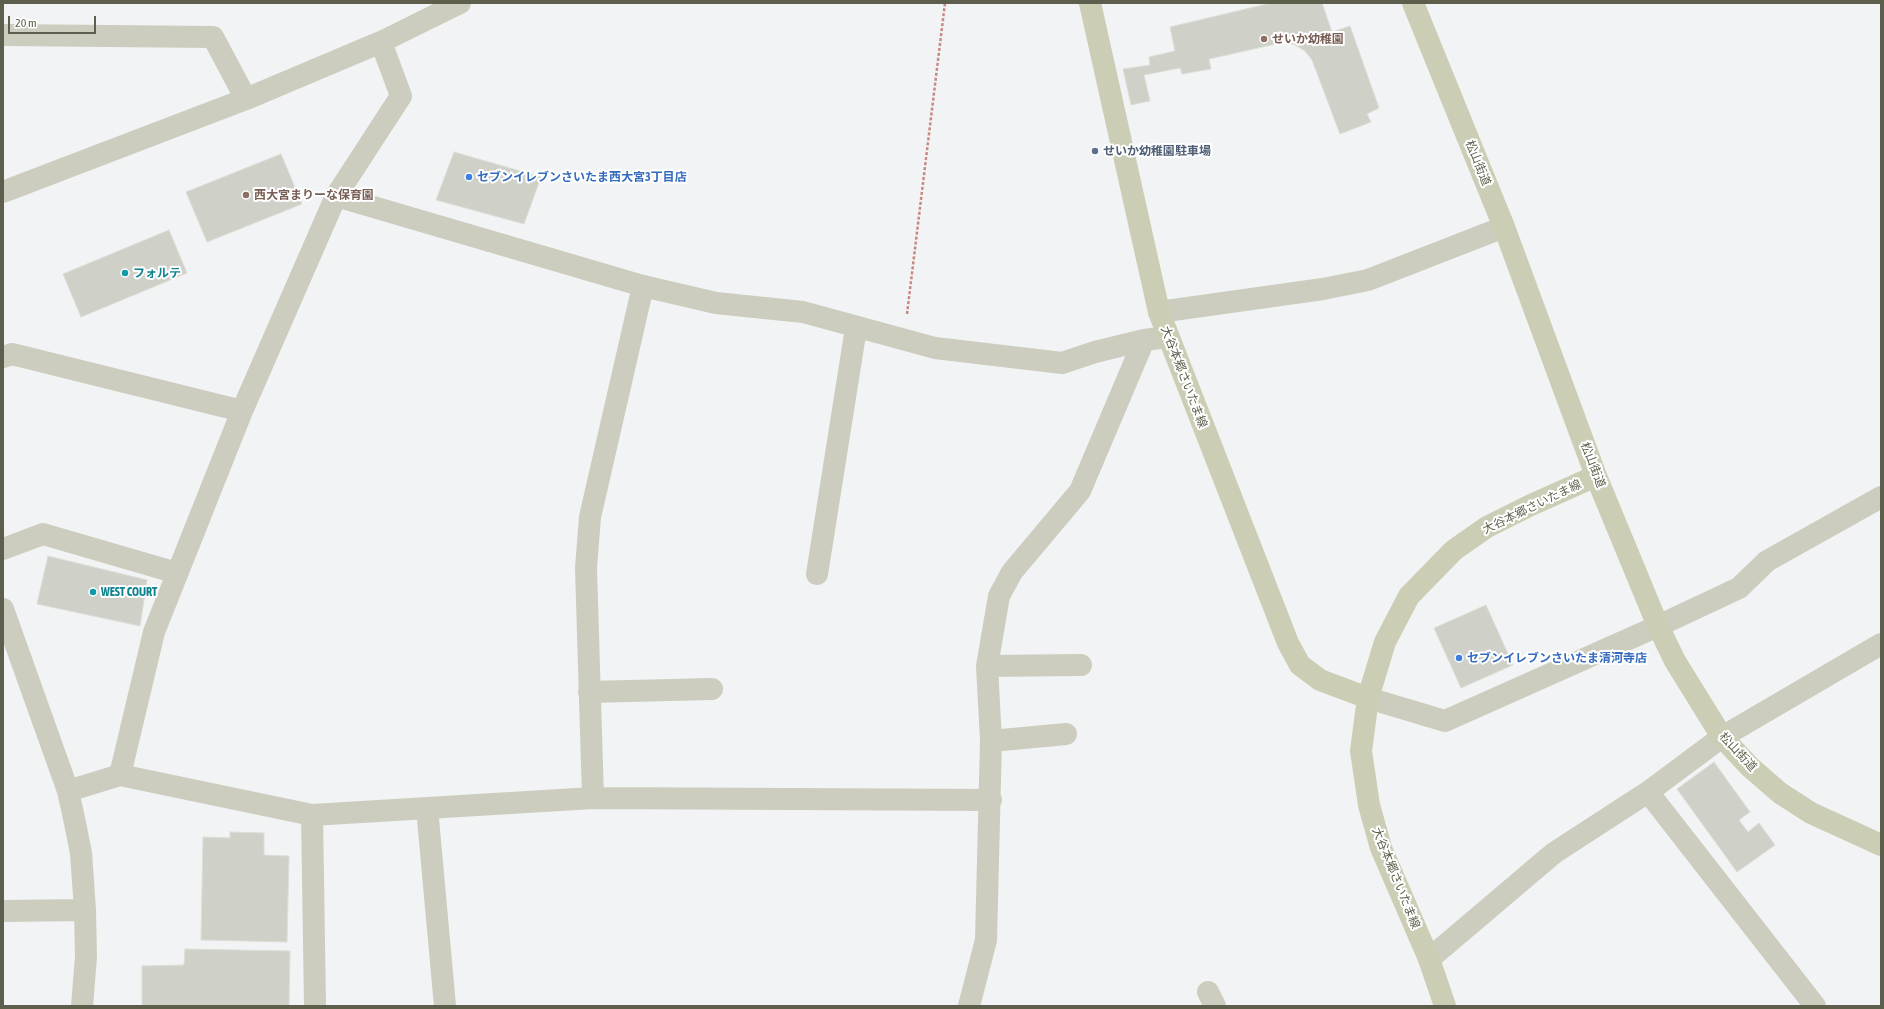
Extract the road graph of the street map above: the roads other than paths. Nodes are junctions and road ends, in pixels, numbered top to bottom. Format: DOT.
graph roads {
  1 [pos="460,3"];
  2 [pos="1090,3"];
  3 [pos="1413,3"];
  4 [pos="3,35"];
  5 [pos="381,42"];
  6 [pos="246,99"];
  7 [pos="3,192"];
  8 [pos="336,196"];
  9 [pos="1504,227"];
  10 [pos="643,286"];
  11 [pos="1159,312"];
  12 [pos="856,328"];
  13 [pos="1168,336"];
  14 [pos="1144,340"];
  15 [pos="3,357"];
  16 [pos="242,411"];
  17 [pos="1596,476"];
  18 [pos="1881,497"];
  19 [pos="3,549"];
  20 [pos="177,573"];
  21 [pos="817,574"];
  22 [pos="3,609"];
  23 [pos="1658,626"];
  24 [pos="1881,644"];
  25 [pos="1081,665"];
  26 [pos="987,666"];
  27 [pos="712,689"];
  28 [pos="589,692"];
  29 [pos="1368,698"];
  30 [pos="1066,734"];
  31 [pos="1722,737"];
  32 [pos="991,741"];
  33 [pos="120,776"];
  34 [pos="68,791"];
  35 [pos="1648,792"];
  36 [pos="593,798"];
  37 [pos="991,800"];
  38 [pos="427,808"];
  39 [pos="312,814"];
  40 [pos="1881,846"];
  41 [pos="85,910"];
  42 [pos="3,911"];
  43 [pos="1429,959"];
  44 [pos="82,1006"];
  45 [pos="315,1006"];
  46 [pos="445,1006"];
  47 [pos="969,1006"];
  48 [pos="1446,1006"];
  49 [pos="1814,1006"];
  1 -- 5 [label="street"];
  2 -- 11 [label="main road, 大谷本郷さいたま線"];
  3 -- 9 [label="main road, 松山街道"];
  4 -- 6 [label="street"];
  5 -- 6 [label="street"];
  5 -- 8 [label="street"];
  6 -- 7 [label="street"];
  8 -- 10 [label="street"];
  8 -- 16 [label="street"];
  9 -- 11 [label="street"];
  9 -- 17 [label="main road, 松山街道"];
  10 -- 12 [label="street"];
  10 -- 28 [label="street"];
  11 -- 13 [label="main road, 大谷本郷さいたま線"];
  12 -- 14 [label="street"];
  12 -- 21 [label="street"];
  13 -- 14 [label="street"];
  13 -- 29 [label="main road, 大谷本郷さいたま線"];
  14 -- 26 [label="street"];
  15 -- 16 [label="street"];
  16 -- 20 [label="street"];
  17 -- 23 [label="main road, 松山街道"];
  17 -- 29 [label="main road, 大谷本郷さいたま線"];
  18 -- 23 [label="street"];
  19 -- 20 [label="street"];
  20 -- 33 [label="street"];
  22 -- 34 [label="street"];
  23 -- 29 [label="street"];
  23 -- 31 [label="main road, 松山街道"];
  24 -- 31 [label="street"];
  25 -- 26 [label="street"];
  26 -- 32 [label="street"];
  27 -- 28 [label="street"];
  28 -- 36 [label="street"];
  29 -- 43 [label="main road, 大谷本郷さいたま線"];
  30 -- 32 [label="street"];
  31 -- 35 [label="street"];
  31 -- 40 [label="main road, 松山街道"];
  32 -- 37 [label="street"];
  33 -- 34 [label="street"];
  33 -- 39 [label="street"];
  34 -- 41 [label="street"];
  35 -- 43 [label="street"];
  35 -- 49 [label="street"];
  36 -- 37 [label="street"];
  36 -- 38 [label="street"];
  37 -- 47 [label="street"];
  38 -- 39 [label="street"];
  38 -- 46 [label="street"];
  39 -- 45 [label="street"];
  41 -- 42 [label="street"];
  41 -- 44 [label="street"];
  43 -- 48 [label="main road, 大谷本郷さいたま線"];
}
